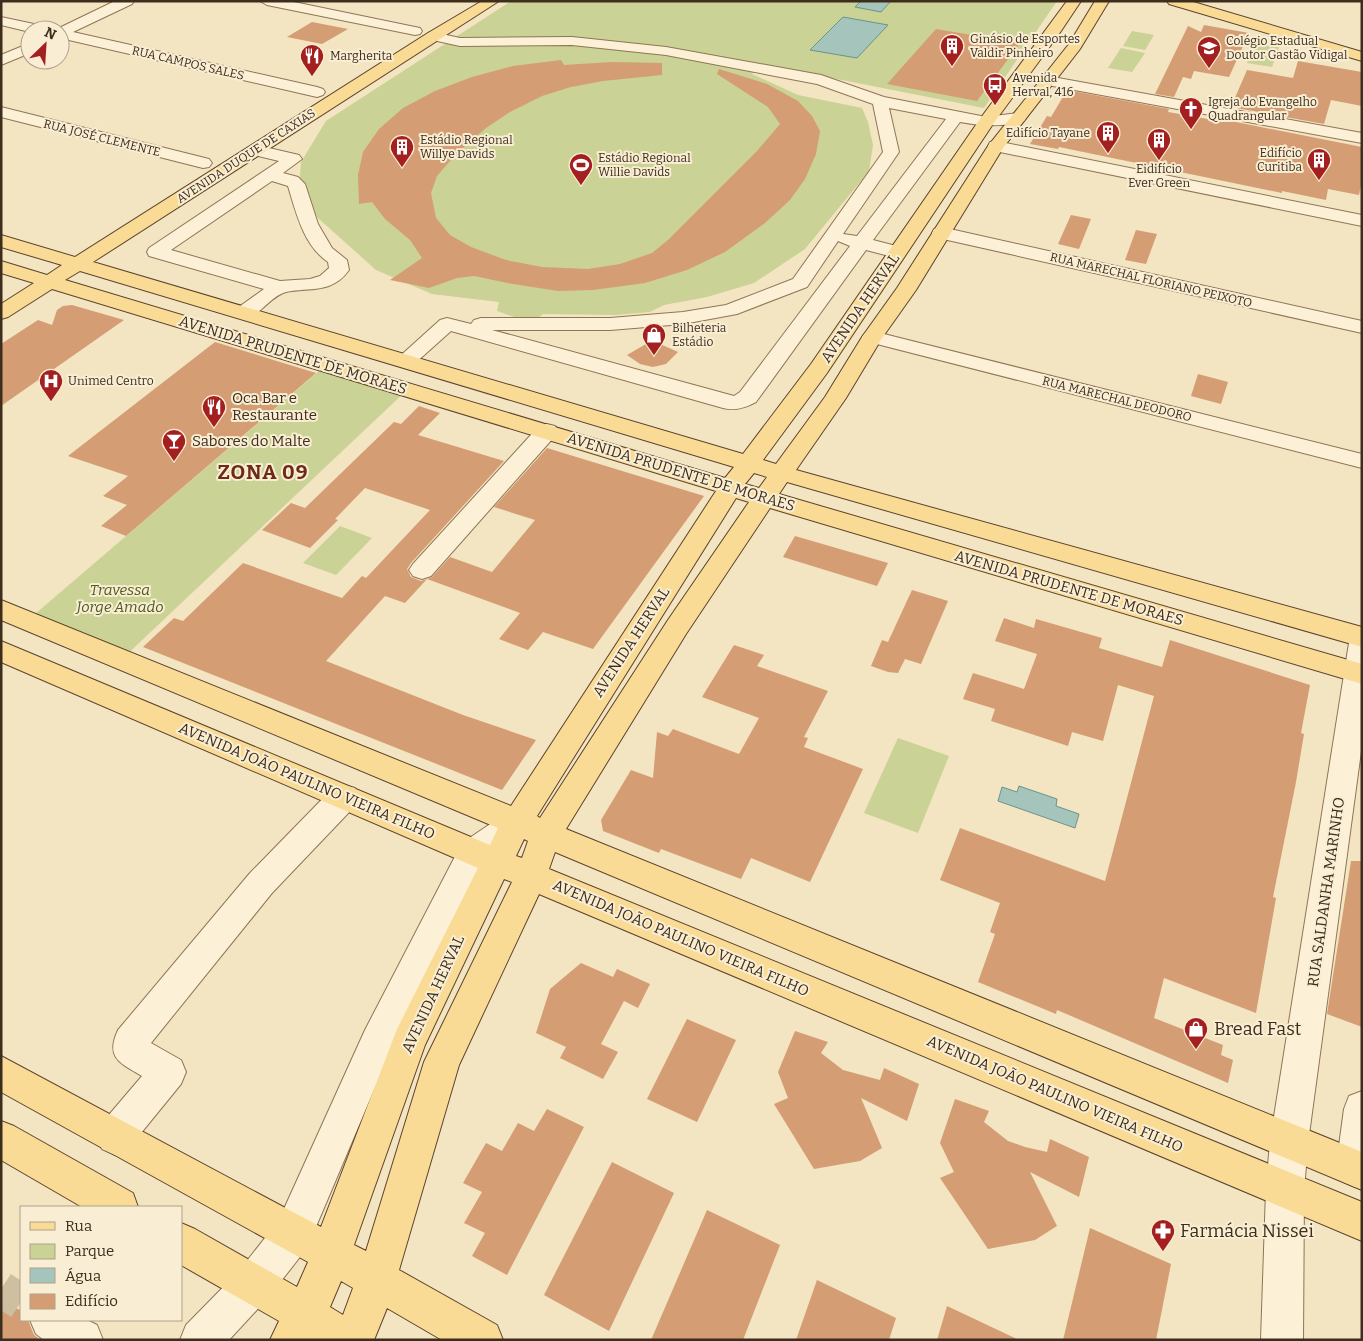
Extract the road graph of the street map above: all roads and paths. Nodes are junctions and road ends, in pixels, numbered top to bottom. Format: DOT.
graph roads {
  1 [pos="127,1"];
  2 [pos="267,1"];
  3 [pos="462,1"];
  4 [pos="492,1"];
  5 [pos="1074,1"];
  6 [pos="1102,1"];
  7 [pos="1174,1"];
  8 [pos="1218,1"];
  9 [pos="1,21"];
  10 [pos="20,25"];
  11 [pos="70,28"];
  12 [pos="415,31"];
  13 [pos="1054,31"];
  14 [pos="70,35"];
  15 [pos="433,36"];
  16 [pos="1359,42"];
  17 [pos="1075,46"];
  18 [pos="1341,51"];
  19 [pos="20,52"];
  20 [pos="1362,57"];
  21 [pos="1,61"];
  22 [pos="1047,81"];
  23 [pos="317,92"];
  24 [pos="880,101"];
  25 [pos="292,107"];
  26 [pos="1,112"];
  27 [pos="956,116"];
  28 [pos="1018,118"];
  29 [pos="986,122"];
  30 [pos="1362,138"];
  31 [pos="996,146"];
  32 [pos="256,150"];
  33 [pos="219,153"];
  34 [pos="203,163"];
  35 [pos="186,174"];
  36 [pos="270,175"];
  37 [pos="934,199"];
  38 [pos="953,216"];
  39 [pos="1362,221"];
  40 [pos="941,233"];
  41 [pos="832,236"];
  42 [pos="1,240"];
  43 [pos="862,243"];
  44 [pos="898,252"];
  45 [pos="75,255"];
  46 [pos="54,256"];
  47 [pos="12,276"];
  48 [pos="50,282"];
  49 [pos="279,287"];
  50 [pos="906,290"];
  51 [pos="862,304"];
  52 [pos="1,313"];
  53 [pos="243,313"];
  54 [pos="447,324"];
  55 [pos="1362,327"];
  56 [pos="872,337"];
  57 [pos="406,361"];
  58 [pos="819,368"];
  59 [pos="835,398"];
  60 [pos="547,431"];
  61 [pos="1362,461"];
  62 [pos="750,464"];
  63 [pos="781,473"];
  64 [pos="730,488"];
  65 [pos="764,498"];
  66 [pos="422,570"];
  67 [pos="1,609"];
  68 [pos="677,627"];
  69 [pos="1362,637"];
  70 [pos="632,639"];
  71 [pos="1,651"];
  72 [pos="1360,663"];
  73 [pos="344,797"];
  74 [pos="531,829"];
  75 [pos="485,856"];
  76 [pos="531,876"];
  77 [pos="409,1041"];
  78 [pos="1,1073"];
  79 [pos="431,1092"];
  80 [pos="1362,1109"];
  81 [pos="115,1136"];
  82 [pos="1289,1142"];
  83 [pos="11,1150"];
  84 [pos="1358,1169"];
  85 [pos="1285,1190"];
  86 [pos="117,1206"];
  87 [pos="1362,1222"];
  88 [pos="293,1234"];
  89 [pos="182,1244"];
  90 [pos="330,1253"];
  91 [pos="377,1280"];
  92 [pos="253,1285"];
  93 [pos="52,1321"];
  94 [pos="298,1327"];
  95 [pos="82,1340"];
  96 [pos="201,1340"];
  97 [pos="344,1340"];
  98 [pos="353,1340"];
  99 [pos="482,1340"];
  100 [pos="1282,1340"];
  1 -- 11 [label="street"];
  2 -- 12 [label="street"];
  3 -- 12 [label="main road, AVENIDA DUQUE DE CAXIAS"];
  4 -- 15 [label="main road, AVENIDA DUQUE DE CAXIAS"];
  5 -- 13 [label="main road, AVENIDA HERVAL"];
  6 -- 17 [label="main road, AVENIDA HERVAL"];
  7 -- 18 [label="main road"];
  8 -- 16 [label="main road"];
  9 -- 10 [label="street"];
  12 -- 23 [label="main road, AVENIDA DUQUE DE CAXIAS"];
  13 -- 17 [label="main road"];
  13 -- 29 [label="main road, AVENIDA HERVAL"];
  14 -- 23 [label="street, RUA CAMPOS SALES"];
  15 -- 24 [label="street"];
  15 -- 32 [label="main road, AVENIDA DUQUE DE CAXIAS"];
  16 -- 18 [label="main road"];
  17 -- 22 [label="main road, AVENIDA HERVAL"];
  18 -- 20 [label="main road"];
  19 -- 21 [label="street"];
  22 -- 28 [label="main road, AVENIDA HERVAL"];
  22 -- 30 [label="street"];
  23 -- 25 [label="main road, AVENIDA DUQUE DE CAXIAS"];
  24 -- 27 [label="street"];
  24 -- 41 [label="street"];
  26 -- 34 [label="street, RUA JOSÉ CLEMENTE"];
  27 -- 29 [label="street"];
  27 -- 43 [label="street"];
  28 -- 29 [label="street"];
  28 -- 31 [label="main road, AVENIDA HERVAL"];
  29 -- 37 [label="main road, AVENIDA HERVAL"];
  31 -- 38 [label="main road, AVENIDA HERVAL"];
  31 -- 39 [label="street"];
  32 -- 36 [label="street"];
  32 -- 45 [label="main road, AVENIDA DUQUE DE CAXIAS"];
  33 -- 34 [label="main road, AVENIDA DUQUE DE CAXIAS"];
  34 -- 35 [label="main road, AVENIDA DUQUE DE CAXIAS"];
  36 -- 49 [label="street"];
  36 -- 49 [label="street"];
  37 -- 38 [label="main road"];
  37 -- 44 [label="main road, AVENIDA HERVAL"];
  38 -- 40 [label="main road, AVENIDA HERVAL"];
  40 -- 50 [label="main road, AVENIDA HERVAL"];
  40 -- 55 [label="street, RUA MARECHAL FLORIANO PEIXOTO"];
  41 -- 43 [label="street"];
  41 -- 54 [label="street"];
  42 -- 46 [label="main road, AVENIDA PRUDENTE DE MORAES"];
  43 -- 44 [label="street"];
  43 -- 54 [label="street"];
  44 -- 51 [label="main road, AVENIDA HERVAL"];
  45 -- 46 [label="main road, AVENIDA PRUDENTE DE MORAES"];
  45 -- 48 [label="main road, AVENIDA DUQUE DE CAXIAS"];
  45 -- 53 [label="main road, AVENIDA PRUDENTE DE MORAES"];
  46 -- 47 [label="main road"];
  47 -- 48 [label="main road, AVENIDA PRUDENTE DE MORAES"];
  48 -- 52 [label="main road, AVENIDA DUQUE DE CAXIAS"];
  48 -- 60 [label="main road, AVENIDA PRUDENTE DE MORAES"];
  49 -- 53 [label="street"];
  50 -- 51 [label="main road"];
  50 -- 56 [label="main road, AVENIDA HERVAL"];
  51 -- 58 [label="main road, AVENIDA HERVAL"];
  53 -- 57 [label="main road, AVENIDA PRUDENTE DE MORAES"];
  54 -- 57 [label="street"];
  56 -- 59 [label="main road, AVENIDA HERVAL"];
  56 -- 61 [label="street, RUA MARECHAL DEODORO"];
  57 -- 62 [label="main road, AVENIDA PRUDENTE DE MORAES"];
  58 -- 59 [label="main road"];
  58 -- 62 [label="main road, AVENIDA HERVAL"];
  59 -- 63 [label="main road, AVENIDA HERVAL"];
  60 -- 64 [label="main road, AVENIDA PRUDENTE DE MORAES"];
  60 -- 66 [label="street"];
  62 -- 63 [label="main road, AVENIDA PRUDENTE DE MORAES"];
  62 -- 64 [label="main road, AVENIDA HERVAL"];
  63 -- 65 [label="main road, AVENIDA HERVAL"];
  63 -- 69 [label="main road, AVENIDA PRUDENTE DE MORAES"];
  64 -- 65 [label="main road, AVENIDA PRUDENTE DE MORAES"];
  64 -- 70 [label="main road, AVENIDA HERVAL"];
  65 -- 68 [label="main road, AVENIDA HERVAL"];
  65 -- 72 [label="main road, AVENIDA PRUDENTE DE MORAES"];
  67 -- 74 [label="main road"];
  68 -- 70 [label="main road"];
  68 -- 74 [label="main road, AVENIDA HERVAL"];
  70 -- 74 [label="main road, AVENIDA HERVAL"];
  71 -- 73 [label="main road, AVENIDA JOÃO PAULINO VIEIRA FILHO"];
  72 -- 82 [label="street, RUA SALDANHA MARINHO"];
  73 -- 75 [label="main road, AVENIDA JOÃO PAULINO VIEIRA FILHO"];
  73 -- 81 [label="street"];
  74 -- 75 [label="main road, AVENIDA HERVAL"];
  74 -- 76 [label="main road, AVENIDA HERVAL"];
  74 -- 82 [label="main road"];
  75 -- 76 [label="main road, AVENIDA JOÃO PAULINO VIEIRA FILHO"];
  75 -- 77 [label="main road, AVENIDA HERVAL"];
  75 -- 88 [label="street"];
  76 -- 79 [label="main road, AVENIDA HERVAL"];
  76 -- 85 [label="main road, AVENIDA JOÃO PAULINO VIEIRA FILHO"];
  77 -- 79 [label="main road"];
  77 -- 90 [label="main road, AVENIDA HERVAL"];
  78 -- 81 [label="main road"];
  79 -- 91 [label="main road, AVENIDA HERVAL"];
  80 -- 84 [label="street"];
  81 -- 88 [label="main road"];
  82 -- 84 [label="main road"];
  82 -- 85 [label="street, RUA SALDANHA MARINHO"];
  83 -- 86 [label="main road"];
  85 -- 87 [label="main road, AVENIDA JOÃO PAULINO VIEIRA FILHO"];
  85 -- 100 [label="street, RUA SALDANHA MARINHO"];
  88 -- 90 [label="main road"];
  88 -- 92 [label="street"];
  89 -- 92 [label="main road"];
  90 -- 91 [label="main road"];
  90 -- 94 [label="main road, AVENIDA HERVAL"];
  91 -- 98 [label="main road, AVENIDA HERVAL"];
  91 -- 99 [label="main road"];
  92 -- 94 [label="main road"];
  92 -- 96 [label="street"];
  93 -- 95 [label="street"];
  94 -- 97 [label="main road"];
}
